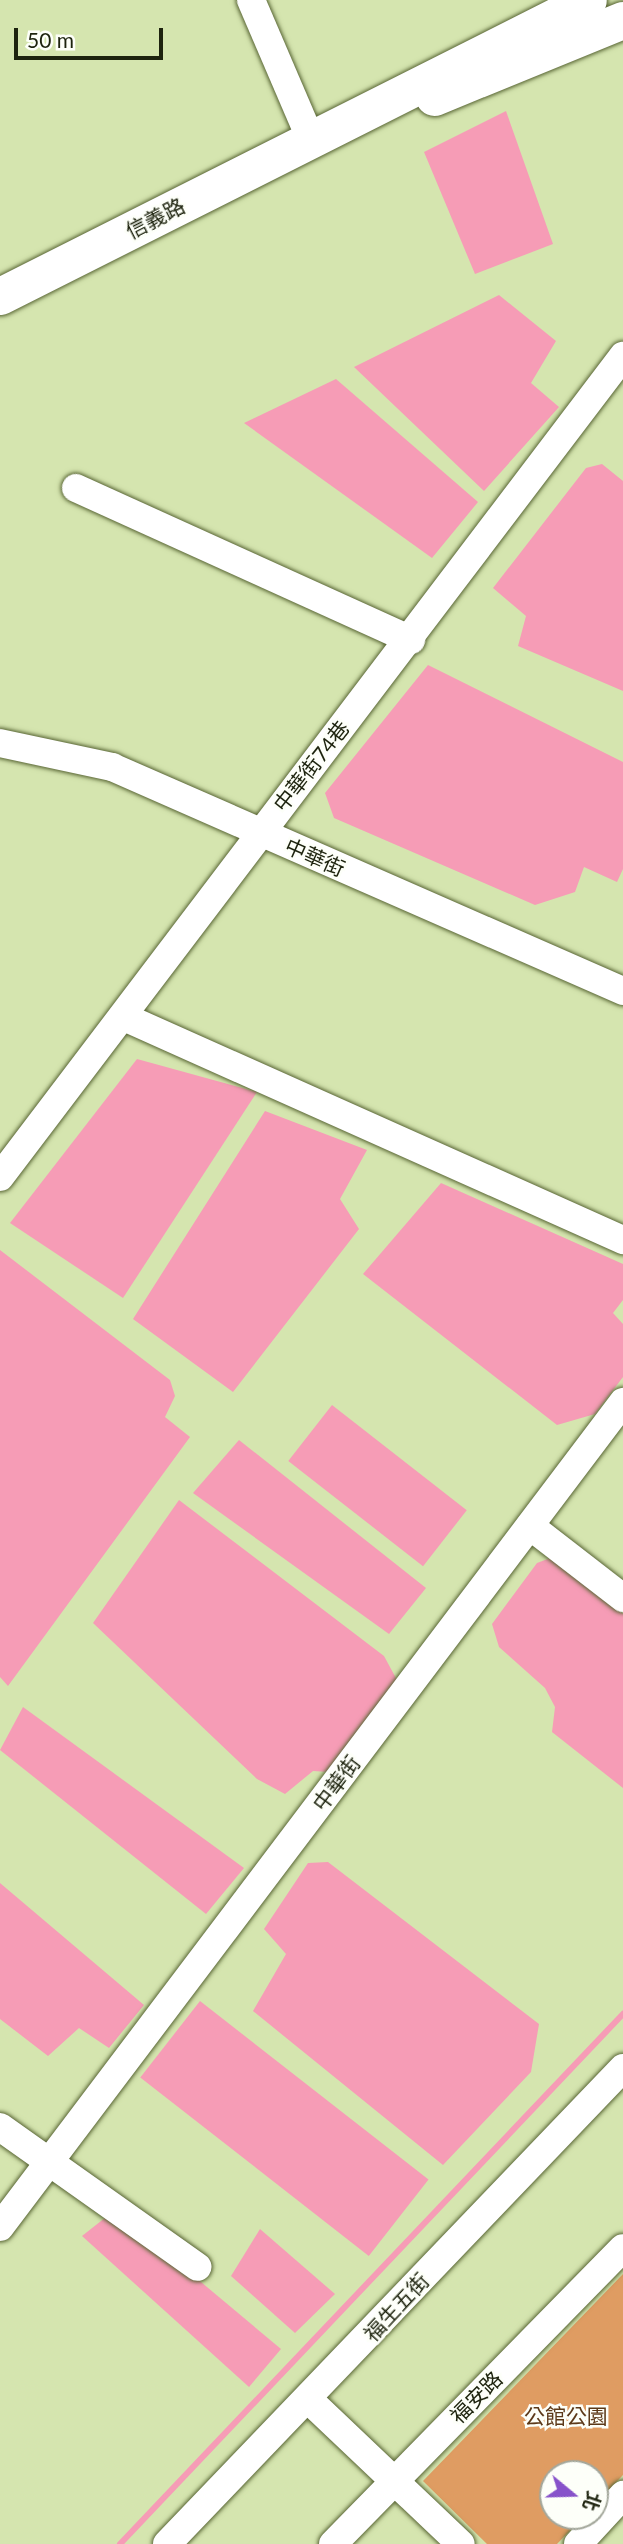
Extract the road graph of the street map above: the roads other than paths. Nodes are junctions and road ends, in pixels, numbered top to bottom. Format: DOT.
graph roads {
  1 [pos="251,0"];
  2 [pos="587,0"];
  3 [pos="623,20"];
  4 [pos="311,140"];
  5 [pos="0,296"];
  6 [pos="623,356"];
  7 [pos="76,488"];
  8 [pos="411,640"];
  9 [pos="0,743"];
  10 [pos="258,832"];
  11 [pos="623,991"];
  12 [pos="124,1017"];
  13 [pos="0,1177"];
  14 [pos="623,1240"];
  15 [pos="623,1402"];
  16 [pos="530,1526"];
  17 [pos="623,1598"];
  18 [pos="623,2068"];
  19 [pos="0,2127"];
  20 [pos="48,2164"];
  21 [pos="0,2227"];
  22 [pos="623,2248"];
  23 [pos="198,2267"];
  24 [pos="309,2400"];
  25 [pos="394,2481"];
  26 [pos="623,2495"];
  27 [pos="167,2544"];
  28 [pos="333,2544"];
  29 [pos="461,2544"];
  30 [pos="578,2544"];
  1 -- 4 [label="street"];
  2 -- 4 [label="main road, 信義路"];
  3 -- 4 [label="main road, 信義路"];
  4 -- 5 [label="main road, 信義路"];
  6 -- 8 [label="street, 中華街74巷"];
  7 -- 8 [label="street"];
  8 -- 10 [label="street, 中華街74巷"];
  9 -- 10 [label="street, 中華街"];
  10 -- 11 [label="street, 中華街"];
  10 -- 12 [label="street, 中華街74巷"];
  12 -- 13 [label="street, 中華街74巷"];
  12 -- 14 [label="street"];
  15 -- 16 [label="street, 中華街"];
  16 -- 17 [label="street"];
  16 -- 20 [label="street, 中華街"];
  18 -- 24 [label="street, 福生五街"];
  19 -- 20 [label="street"];
  20 -- 21 [label="street, 中華街"];
  20 -- 23 [label="street"];
  22 -- 25 [label="street, 福安路"];
  24 -- 25 [label="street"];
  24 -- 27 [label="street, 福生五街"];
  25 -- 28 [label="street, 福安路"];
  25 -- 29 [label="street"];
  26 -- 30 [label="street"];
}
